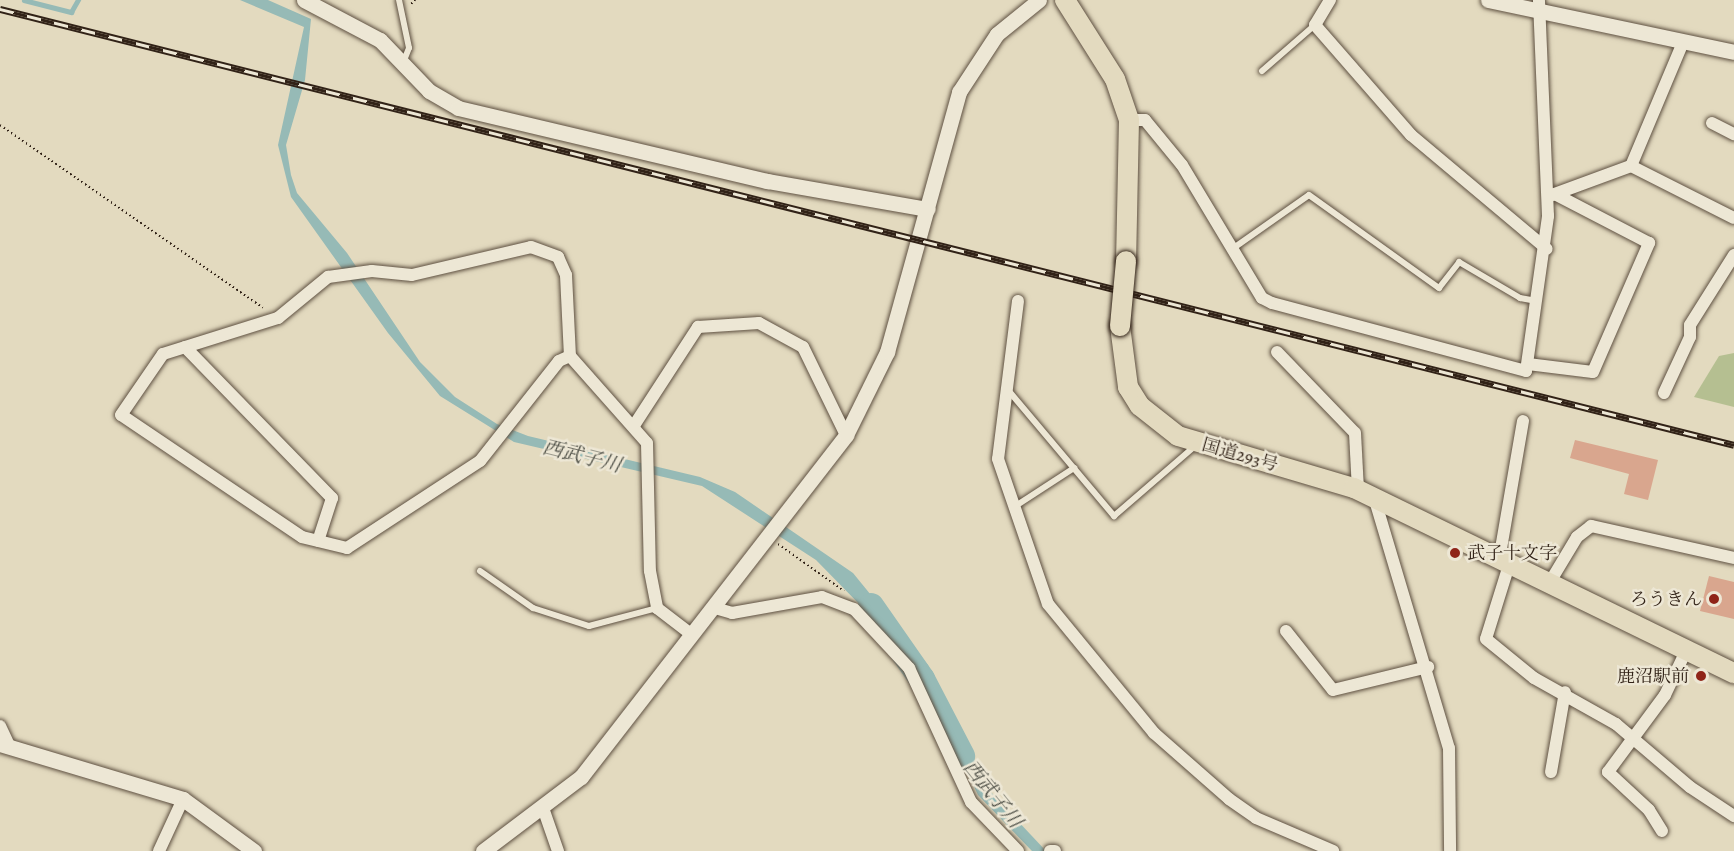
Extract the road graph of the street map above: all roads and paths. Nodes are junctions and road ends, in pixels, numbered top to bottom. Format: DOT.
graph roads {
  1 [pos="304,0"];
  2 [pos="399,0"];
  3 [pos="1039,0"];
  4 [pos="1065,0"];
  5 [pos="1330,0"];
  6 [pos="1488,0"];
  7 [pos="1539,6"];
  8 [pos="1315,25"];
  9 [pos="1683,42"];
  10 [pos="1734,52"];
  11 [pos="403,63"];
  12 [pos="1262,71"];
  13 [pos="1129,120"];
  14 [pos="1712,123"];
  15 [pos="0,125"];
  16 [pos="1734,134"];
  17 [pos="1631,166"];
  18 [pos="1550,196"];
  19 [pos="928,209"];
  20 [pos="1734,218"];
  21 [pos="1235,247"];
  22 [pos="1546,249"];
  23 [pos="1734,255"];
  24 [pos="1018,301"];
  25 [pos="1538,301"];
  26 [pos="278,318"];
  27 [pos="185,347"];
  28 [pos="1276,352"];
  29 [pos="570,356"];
  30 [pos="1528,364"];
  31 [pos="1004,385"];
  32 [pos="1664,393"];
  33 [pos="1523,421"];
  34 [pos="635,424"];
  35 [pos="846,435"];
  36 [pos="1198,443"];
  37 [pos="1074,468"];
  38 [pos="1366,494"];
  39 [pos="1012,508"];
  40 [pos="318,541"];
  41 [pos="1734,558"];
  42 [pos="1504,562"];
  43 [pos="480,571"];
  44 [pos="1550,582"];
  45 [pos="657,608"];
  46 [pos="715,608"];
  47 [pos="1286,631"];
  48 [pos="692,635"];
  49 [pos="1686,651"];
  50 [pos="1428,667"];
  51 [pos="1734,673"];
  52 [pos="1565,692"];
  53 [pos="0,726"];
  54 [pos="1632,737"];
  55 [pos="4,744"];
  56 [pos="1551,772"];
  57 [pos="183,799"];
  58 [pos="543,808"];
  59 [pos="1734,816"];
  60 [pos="1662,831"];
  61 [pos="159,851"];
  62 [pos="254,851"];
  63 [pos="483,851"];
  64 [pos="558,851"];
  65 [pos="1018,851"];
  66 [pos="1050,851"];
  67 [pos="1055,851"];
  68 [pos="1333,851"];
  69 [pos="1450,851"];
  1 -- 11 [label="street"];
  2 -- 11 [label="lane"];
  3 -- 19 [label="street"];
  4 -- 13 [label="highway, 国道293号"];
  5 -- 8 [label="street"];
  6 -- 7 [label="street"];
  7 -- 9 [label="street"];
  7 -- 18 [label="street"];
  8 -- 12 [label="lane"];
  8 -- 22 [label="street"];
  9 -- 10 [label="street"];
  9 -- 17 [label="street"];
  11 -- 19 [label="street"];
  13 -- 21 [label="street"];
  13 -- 36 [label="highway, 国道293号, bridge"];
  14 -- 16 [label="street"];
  15 -- 26 [label="path"];
  17 -- 18 [label="street"];
  17 -- 20 [label="street"];
  18 -- 22 [label="street"];
  18 -- 30 [label="street"];
  19 -- 35 [label="street"];
  21 -- 25 [label="lane"];
  21 -- 30 [label="street"];
  22 -- 25 [label="street"];
  23 -- 32 [label="street"];
  24 -- 31 [label="street"];
  25 -- 30 [label="street"];
  26 -- 27 [label="street"];
  26 -- 29 [label="street"];
  27 -- 40 [label="street"];
  27 -- 40 [label="street"];
  28 -- 38 [label="street"];
  29 -- 34 [label="street"];
  29 -- 40 [label="street"];
  31 -- 37 [label="lane"];
  31 -- 39 [label="street"];
  33 -- 42 [label="street"];
  34 -- 35 [label="street"];
  34 -- 45 [label="street"];
  35 -- 46 [label="street"];
  36 -- 37 [label="lane"];
  36 -- 38 [label="highway, 国道293号"];
  37 -- 39 [label="lane"];
  38 -- 42 [label="highway, 国道293号"];
  38 -- 50 [label="street"];
  39 -- 68 [label="street"];
  41 -- 44 [label="street"];
  42 -- 44 [label="highway, 国道293号"];
  42 -- 52 [label="street"];
  43 -- 45 [label="lane"];
  44 -- 49 [label="highway, 国道293号"];
  45 -- 48 [label="street"];
  46 -- 48 [label="street"];
  46 -- 65 [label="street"];
  47 -- 50 [label="street"];
  48 -- 58 [label="street"];
  49 -- 51 [label="highway, 国道293号"];
  49 -- 54 [label="street"];
  50 -- 69 [label="street"];
  52 -- 54 [label="street"];
  52 -- 56 [label="street"];
  53 -- 55 [label="street"];
  54 -- 59 [label="street"];
  54 -- 60 [label="street"];
  55 -- 57 [label="street"];
  57 -- 61 [label="street"];
  57 -- 62 [label="street"];
  58 -- 63 [label="street"];
  58 -- 64 [label="street"];
  66 -- 67 [label="street"];
}
